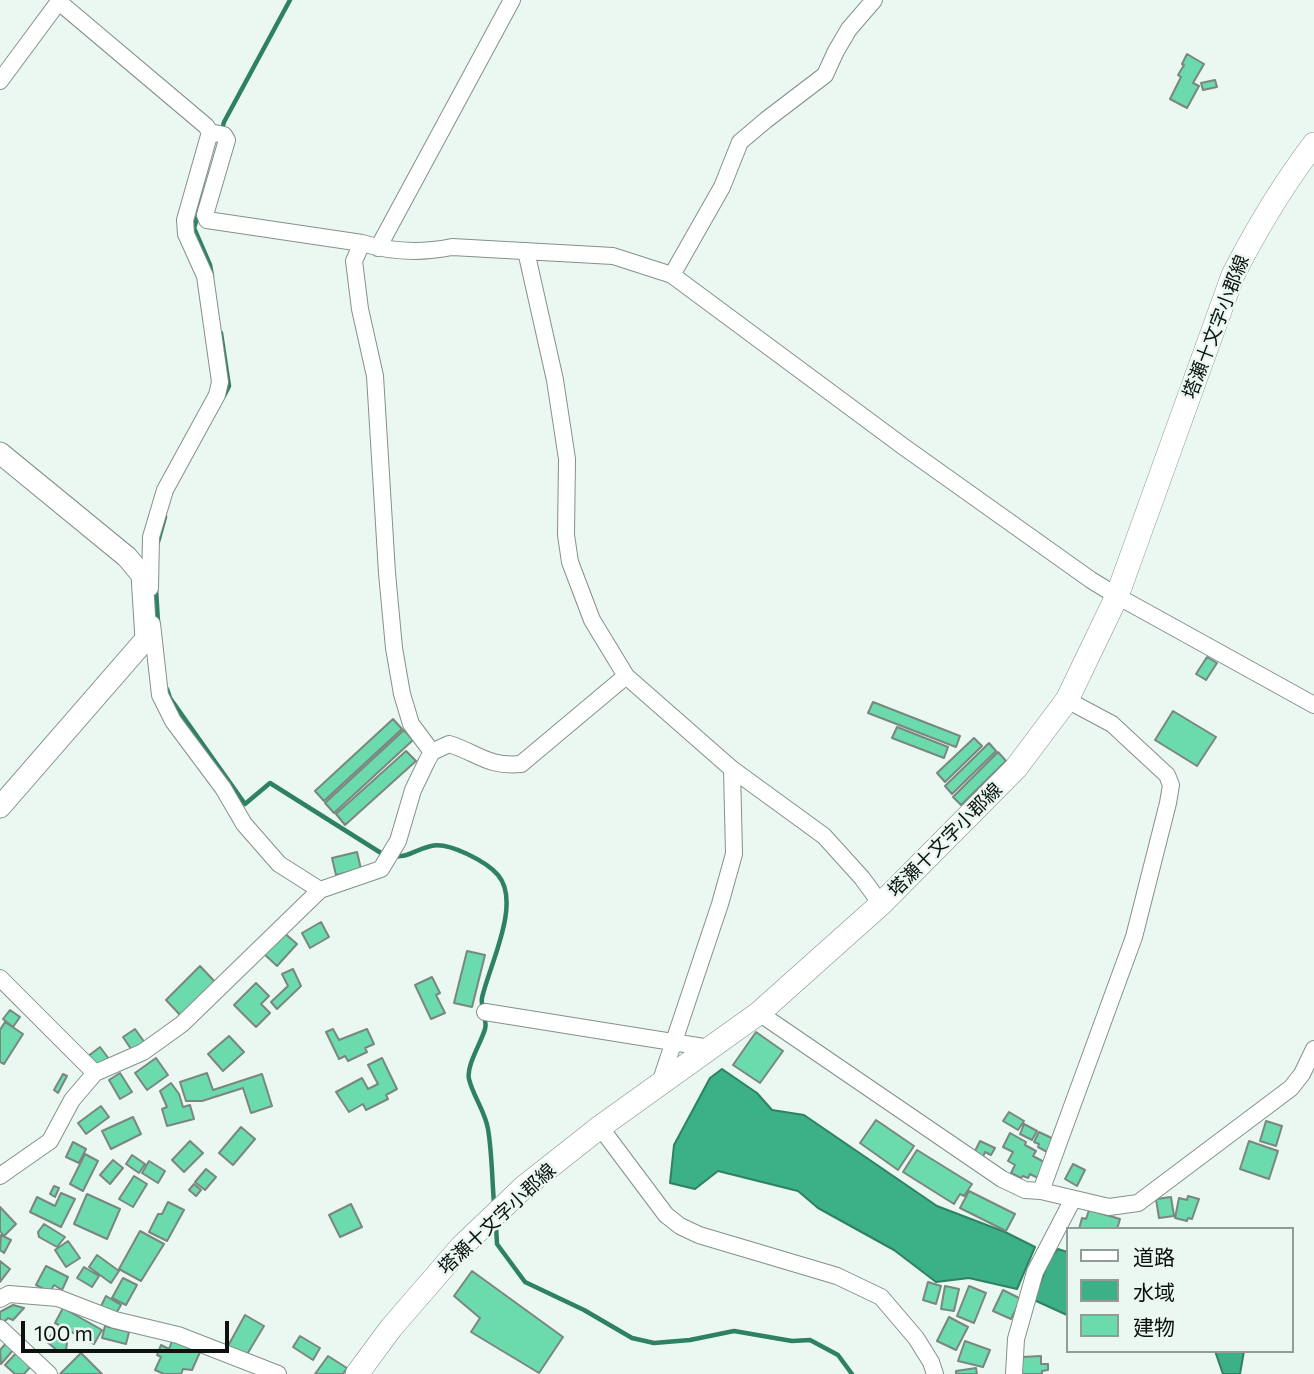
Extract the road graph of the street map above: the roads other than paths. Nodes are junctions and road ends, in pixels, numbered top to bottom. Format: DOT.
graph roads {
  1 [pos="512,0"];
  2 [pos="874,0"];
  3 [pos="60,1"];
  4 [pos="0,81"];
  5 [pos="210,132"];
  6 [pos="1314,144"];
  7 [pos="362,243"];
  8 [pos="378,248"];
  9 [pos="526,251"];
  10 [pos="672,275"];
  11 [pos="0,453"];
  12 [pos="1117,596"];
  13 [pos="147,603"];
  14 [pos="626,676"];
  15 [pos="1067,700"];
  16 [pos="1314,705"];
  17 [pos="432,752"];
  18 [pos="732,769"];
  19 [pos="0,807"];
  20 [pos="320,890"];
  21 [pos="881,904"];
  22 [pos="0,978"];
  23 [pos="485,1012"];
  24 [pos="759,1013"];
  25 [pos="674,1043"];
  26 [pos="710,1048"];
  27 [pos="1314,1049"];
  28 [pos="95,1073"];
  29 [pos="659,1084"];
  30 [pos="600,1127"];
  31 [pos="0,1176"];
  32 [pos="1041,1191"];
  33 [pos="1073,1199"];
  34 [pos="0,1299"];
  35 [pos="0,1328"];
  36 [pos="49,1374"];
  37 [pos="278,1374"];
  38 [pos="357,1374"];
  39 [pos="935,1374"];
  40 [pos="1014,1374"];
  1 -- 8 [label="street"];
  2 -- 10 [label="street"];
  3 -- 4 [label="street"];
  3 -- 5 [label="street"];
  5 -- 7 [label="street"];
  5 -- 13 [label="street"];
  6 -- 12 [label="main road, 塔瀬十文字小郡線"];
  7 -- 8 [label="street"];
  7 -- 17 [label="street"];
  8 -- 9 [label="street"];
  9 -- 10 [label="street"];
  9 -- 14 [label="street"];
  10 -- 12 [label="street"];
  11 -- 13 [label="street"];
  12 -- 15 [label="main road, 塔瀬十文字小郡線"];
  12 -- 16 [label="street"];
  13 -- 19 [label="street"];
  13 -- 20 [label="street"];
  14 -- 17 [label="street"];
  14 -- 18 [label="street"];
  15 -- 21 [label="main road, 塔瀬十文字小郡線"];
  15 -- 32 [label="street"];
  17 -- 20 [label="street"];
  18 -- 21 [label="street"];
  18 -- 25 [label="street"];
  20 -- 28 [label="street"];
  21 -- 24 [label="main road, 塔瀬十文字小郡線"];
  22 -- 28 [label="street"];
  23 -- 25 [label="street"];
  24 -- 26 [label="main road, 塔瀬十文字小郡線"];
  24 -- 32 [label="street"];
  25 -- 26 [label="street"];
  25 -- 29 [label="street"];
  26 -- 29 [label="main road, 塔瀬十文字小郡線"];
  27 -- 33 [label="street"];
  28 -- 31 [label="street"];
  29 -- 30 [label="main road, 塔瀬十文字小郡線"];
  30 -- 38 [label="main road, 塔瀬十文字小郡線"];
  30 -- 39 [label="street"];
  32 -- 33 [label="street"];
  33 -- 40 [label="street"];
  34 -- 37 [label="street"];
  35 -- 36 [label="street"];
}
